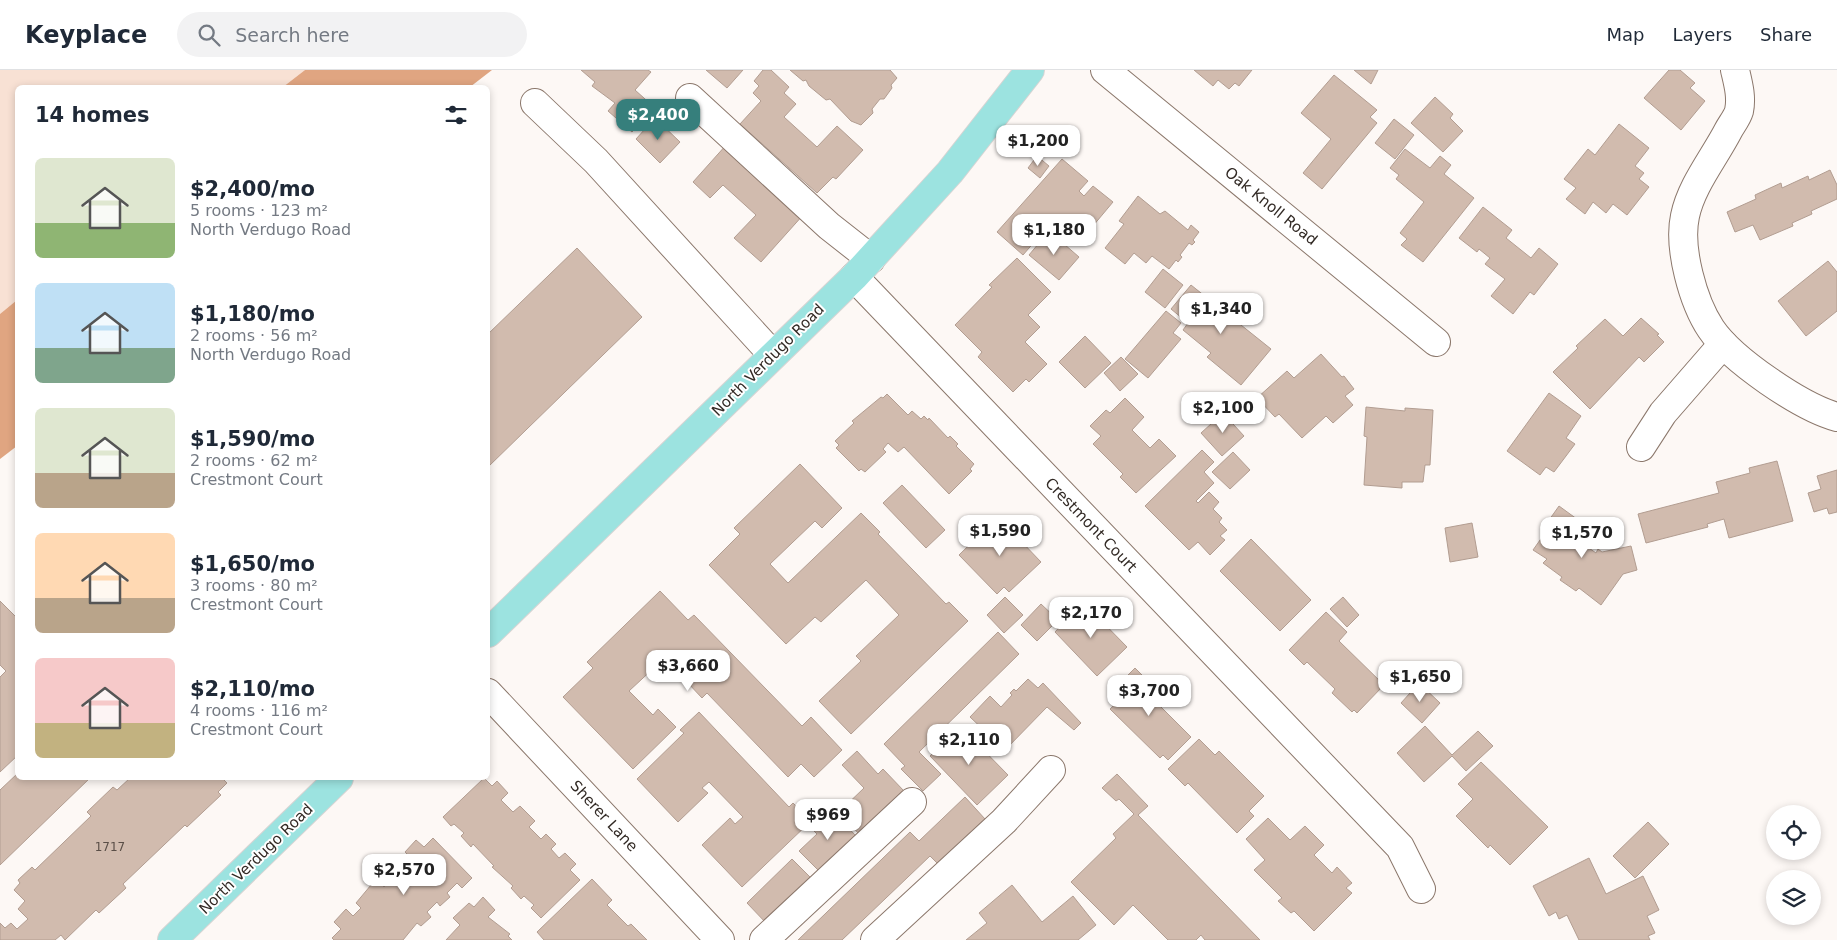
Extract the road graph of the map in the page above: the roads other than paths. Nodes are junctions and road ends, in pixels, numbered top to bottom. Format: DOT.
graph roads {
  1 [pos="1030,70"];
  2 [pos="1105,70"];
  3 [pos="1734,70"];
  4 [pos="690,98"];
  5 [pos="534,102"];
  6 [pos="862,268"];
  7 [pos="1436,342"];
  8 [pos="1723,344"];
  9 [pos="774,355"];
  10 [pos="1837,417"];
  11 [pos="1641,447"];
  12 [pos="490,631"];
  13 [pos="490,695"];
  14 [pos="1051,770"];
  15 [pos="337,780"];
  16 [pos="912,802"];
  17 [pos="1421,889"];
  18 [pos="172,940"];
  19 [pos="720,940"];
  20 [pos="764,940"];
  21 [pos="875,940"];
  1 -- 6 [label="main road, North Verdugo Road"];
  2 -- 7 [label="street, Oak Knoll Road"];
  3 -- 8 [label="street"];
  4 -- 6 [label="street, Crestmont Court"];
  5 -- 9 [label="street"];
  6 -- 9 [label="main road, North Verdugo Road"];
  6 -- 17 [label="street, Crestmont Court"];
  8 -- 10 [label="street"];
  8 -- 11 [label="street"];
  9 -- 12 [label="main road, North Verdugo Road"];
  13 -- 19 [label="street, Sherer Lane"];
  14 -- 21 [label="street"];
  15 -- 18 [label="main road, North Verdugo Road"];
  16 -- 20 [label="street"];
}
